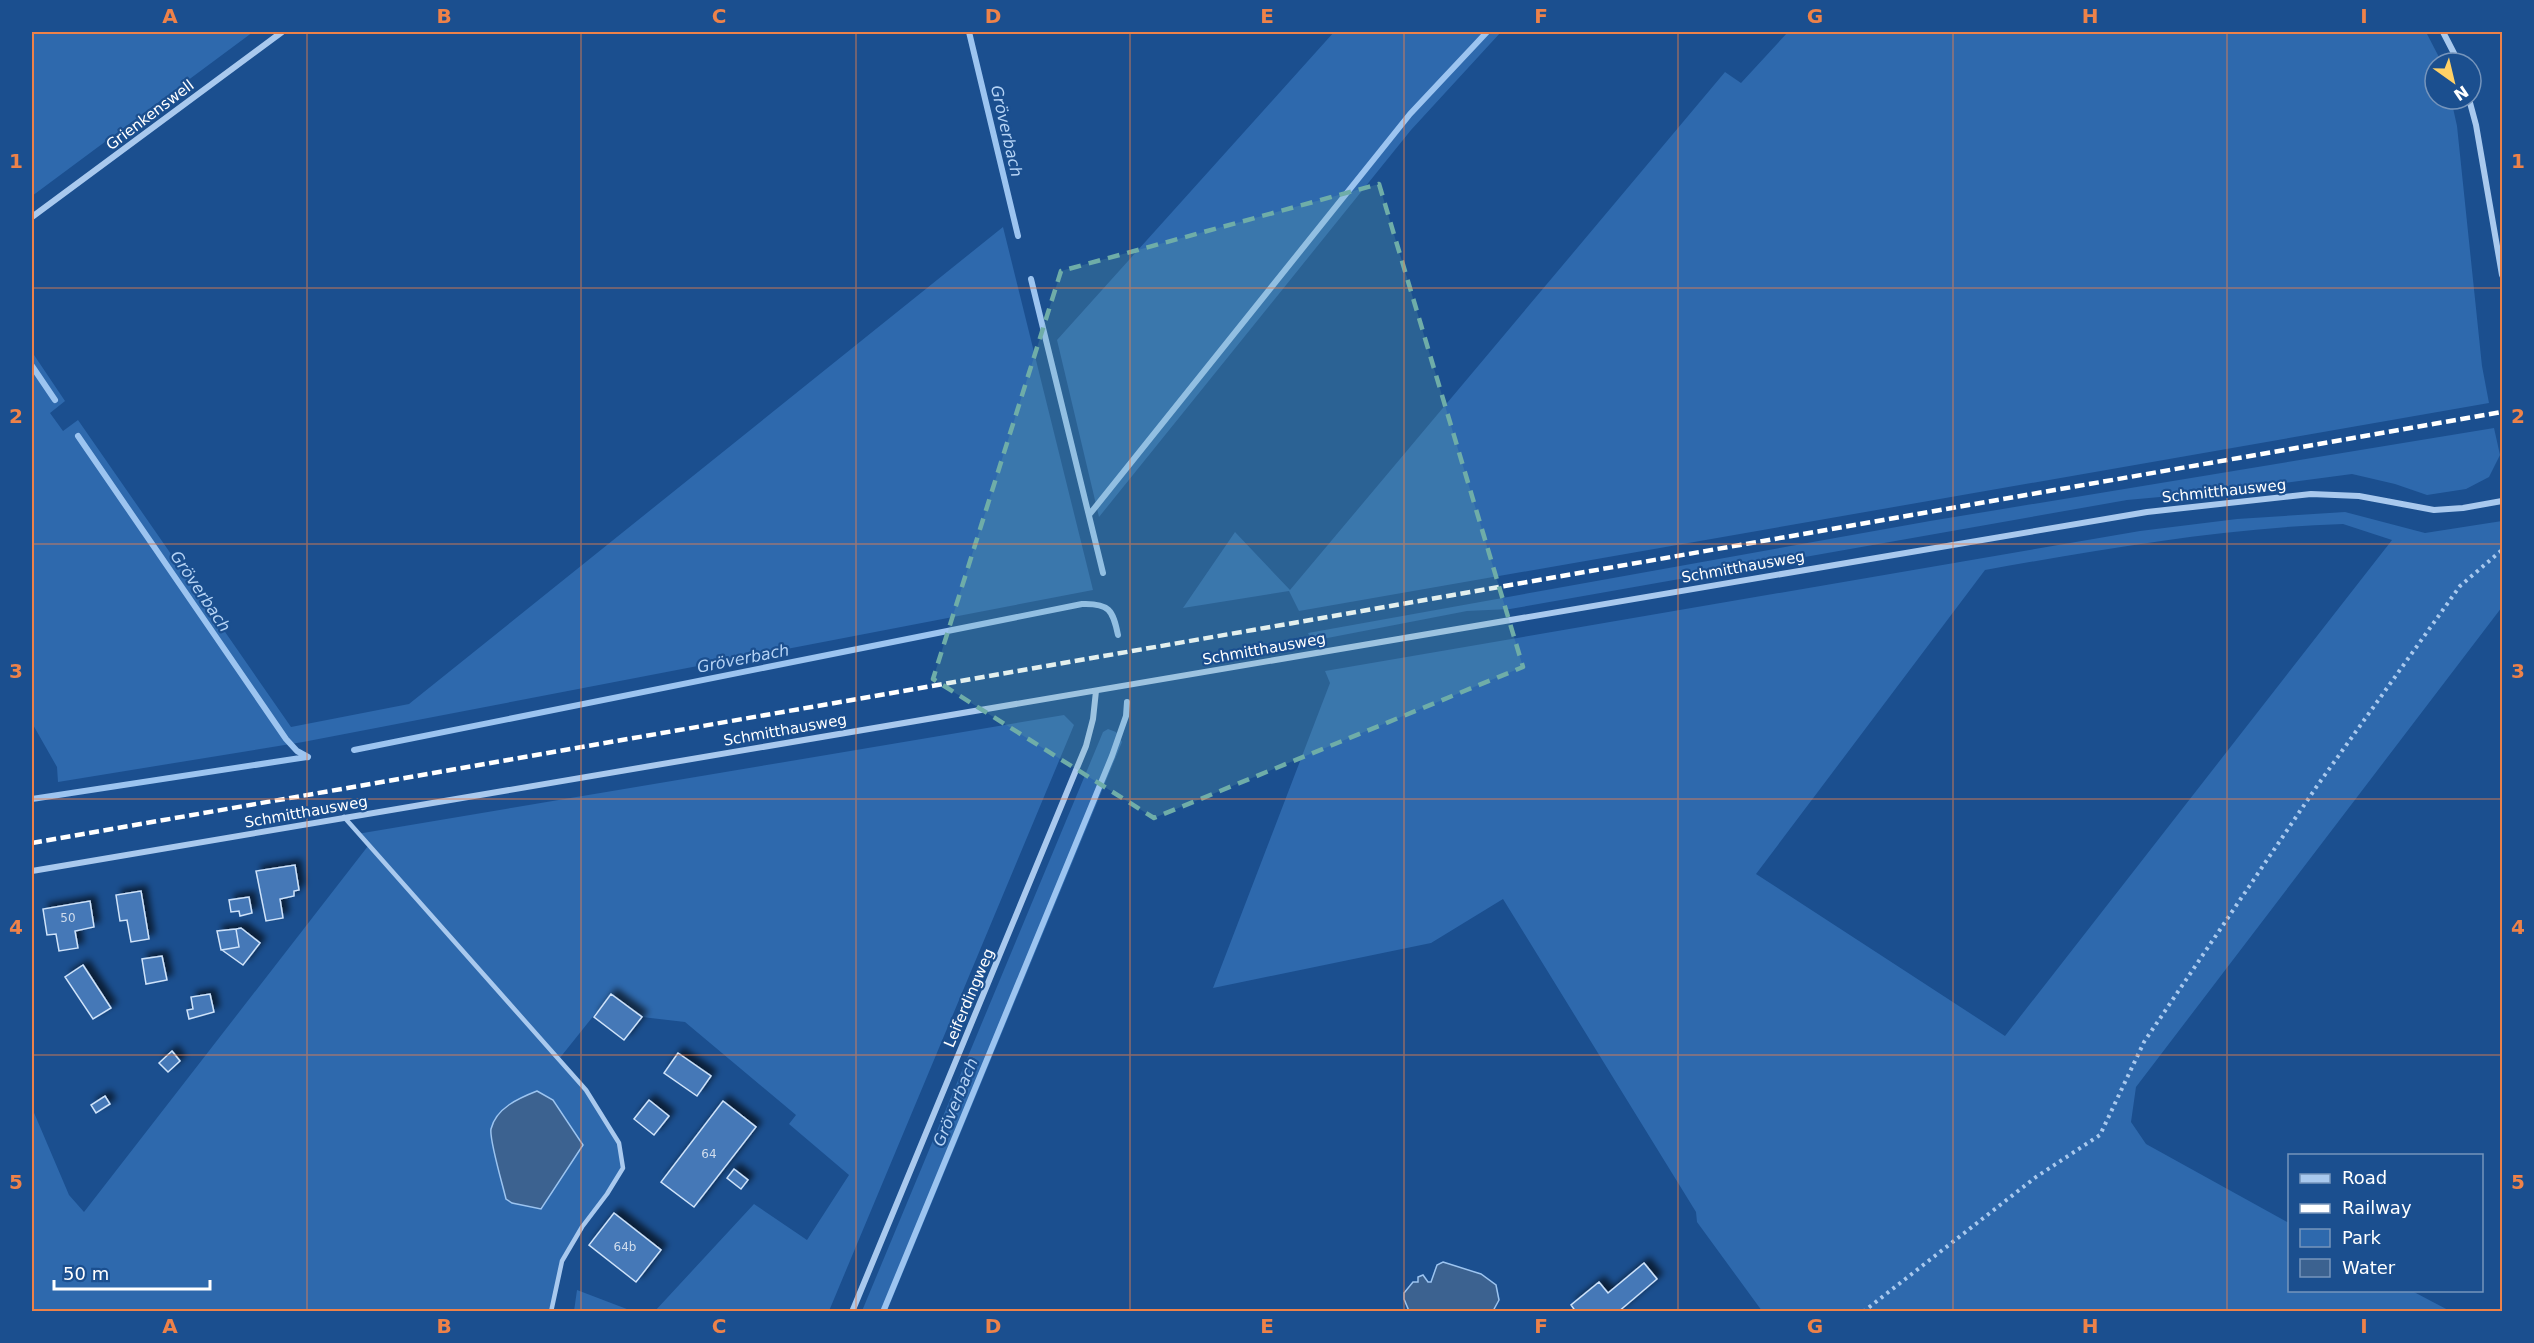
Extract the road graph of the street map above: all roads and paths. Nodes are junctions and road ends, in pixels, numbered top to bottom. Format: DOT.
graph roads {
  1 [pos="282,32"];
  2 [pos="2443,32"];
  3 [pos="2453,51"];
  4 [pos="2472,111"];
  5 [pos="32,217"];
  6 [pos="2502,275"];
  7 [pos="2502,501"];
  8 [pos="2502,550"];
  9 [pos="1096,691"];
  10 [pos="344,817"];
  11 [pos="32,871"];
  12 [pos="551,1311"];
  13 [pos="852,1311"];
  14 [pos="1863,1311"];
  1 -- 5 [label="street, Grienkenswell"];
  2 -- 3 [label="street"];
  4 -- 6 [label="street"];
  7 -- 9 [label="street, Schmitthausweg"];
  8 -- 14 [label="path"];
  9 -- 10 [label="street, Schmitthausweg"];
  9 -- 13 [label="street, Leiferdingweg"];
  10 -- 11 [label="street, Schmitthausweg"];
  10 -- 12 [label="lane"];
}
